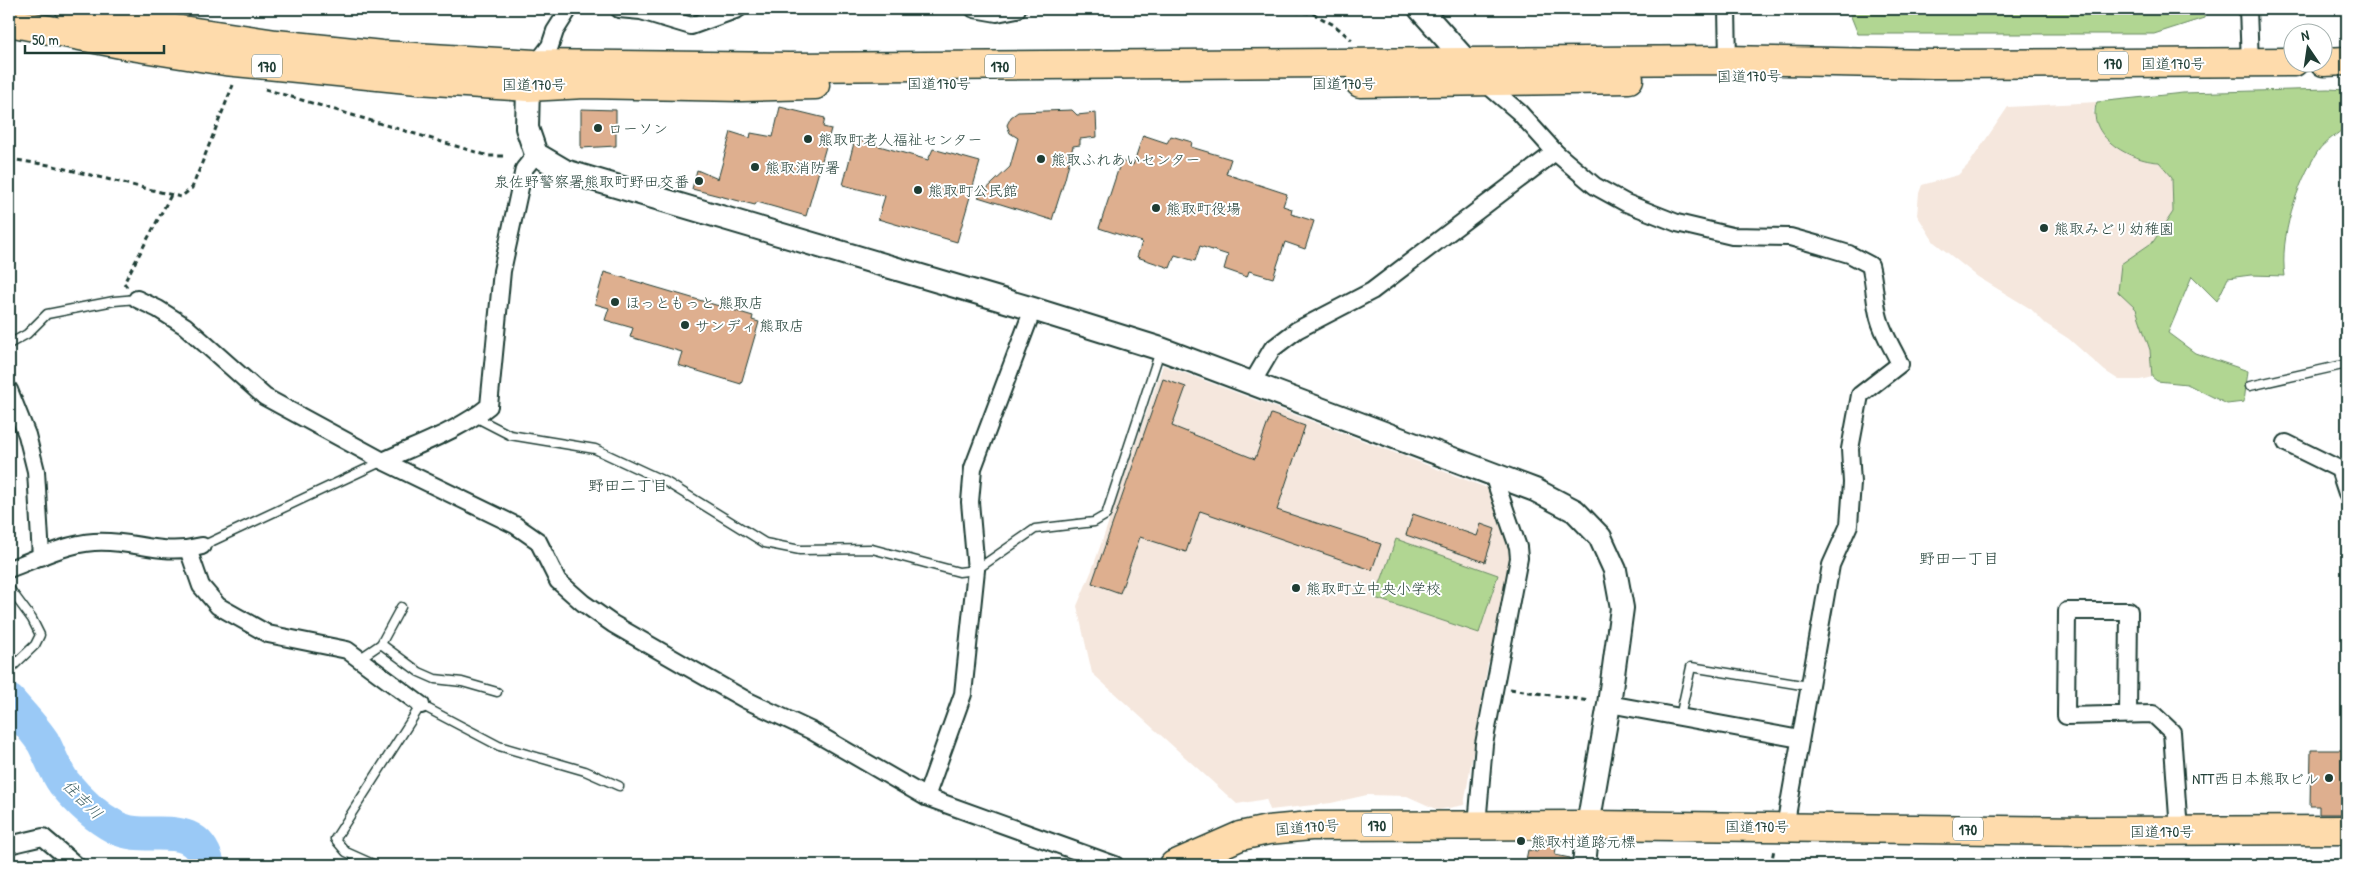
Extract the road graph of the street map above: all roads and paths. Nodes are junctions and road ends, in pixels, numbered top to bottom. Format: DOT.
graph roads {
  1 [pos="70,9"];
  2 [pos="569,9"];
  3 [pos="620,9"];
  4 [pos="738,9"];
  5 [pos="974,9"];
  6 [pos="1017,9"];
  7 [pos="1268,9"];
  8 [pos="1420,9"];
  9 [pos="1727,9"];
  10 [pos="2248,9"];
  11 [pos="9,22"];
  12 [pos="1728,60"];
  13 [pos="1467,61"];
  14 [pos="2284,62"];
  15 [pos="2334,62"];
  16 [pos="2347,62"];
  17 [pos="2250,63"];
  18 [pos="1933,64"];
  19 [pos="1358,65"];
  20 [pos="531,75"];
  21 [pos="235,80"];
  22 [pos="1485,83"];
  23 [pos="261,88"];
  24 [pos="1555,152"];
  25 [pos="536,154"];
  26 [pos="503,156"];
  27 [pos="9,159"];
  28 [pos="171,195"];
  29 [pos="137,299"];
  30 [pos="1034,309"];
  31 [pos="9,344"];
  32 [pos="1161,348"];
  33 [pos="2347,364"];
  34 [pos="1252,383"];
  35 [pos="2250,386"];
  36 [pos="9,390"];
  37 [pos="475,417"];
  38 [pos="2286,443"];
  39 [pos="383,461"];
  40 [pos="1493,474"];
  41 [pos="2347,493"];
  42 [pos="195,548"];
  43 [pos="41,557"];
  44 [pos="9,569"];
  45 [pos="976,570"];
  46 [pos="9,588"];
  47 [pos="401,607"];
  48 [pos="381,644"];
  49 [pos="359,660"];
  50 [pos="9,670"];
  51 [pos="1495,686"];
  52 [pos="1808,686"];
  53 [pos="496,692"];
  54 [pos="1609,704"];
  55 [pos="421,706"];
  56 [pos="2128,715"];
  57 [pos="1680,717"];
  58 [pos="1800,739"];
  59 [pos="619,786"];
  60 [pos="926,797"];
  61 [pos="1588,824"];
  62 [pos="1477,825"];
  63 [pos="1785,827"];
  64 [pos="2347,830"];
  65 [pos="2179,831"];
  66 [pos="9,845"];
  67 [pos="76,865"];
  68 [pos="375,865"];
  69 [pos="1115,865"];
  70 [pos="1174,865"];
  71 [pos="1584,865"];
  1 -- 20 [label="highway, 国道170号 / 170"];
  2 -- 20 [label="street"];
  3 -- 4 [label="street"];
  5 -- 6 [label="street"];
  7 -- 19 [label="path"];
  8 -- 13 [label="street"];
  9 -- 12 [label="street"];
  10 -- 17 [label="street"];
  11 -- 20 [label="highway, 国道170号 / 170"];
  12 -- 13 [label="highway, 国道170号 / 170"];
  12 -- 18 [label="highway, 国道170号 / 170"];
  13 -- 19 [label="highway, 国道170号 / 170"];
  13 -- 22 [label="street"];
  14 -- 17 [label="highway, 国道170号 / 170"];
  15 -- 16 [label="highway"];
  17 -- 18 [label="highway, 国道170号 / 170"];
  18 -- 22 [label="highway, 国道170号 / 170"];
  19 -- 20 [label="highway, 国道170号 / 170"];
  20 -- 22 [label="highway, 国道170号 / 170"];
  20 -- 25 [label="street"];
  21 -- 28 [label="path"];
  22 -- 24 [label="street"];
  23 -- 26 [label="path"];
  24 -- 34 [label="street"];
  24 -- 52 [label="street"];
  25 -- 30 [label="street"];
  25 -- 37 [label="street"];
  27 -- 28 [label="path"];
  28 -- 29 [label="path"];
  29 -- 31 [label="lane"];
  29 -- 39 [label="street"];
  30 -- 32 [label="street"];
  30 -- 45 [label="street"];
  32 -- 34 [label="street"];
  32 -- 45 [label="lane"];
  33 -- 35 [label="lane"];
  34 -- 40 [label="street"];
  36 -- 43 [label="street"];
  37 -- 39 [label="street"];
  37 -- 45 [label="lane"];
  38 -- 41 [label="street"];
  39 -- 42 [label="lane"];
  39 -- 60 [label="street"];
  40 -- 51 [label="street"];
  40 -- 54 [label="street"];
  42 -- 43 [label="street"];
  42 -- 49 [label="street"];
  43 -- 44 [label="street"];
  45 -- 60 [label="street"];
  46 -- 50 [label="lane"];
  47 -- 48 [label="lane"];
  48 -- 49 [label="lane"];
  48 -- 53 [label="lane"];
  49 -- 55 [label="street"];
  51 -- 54 [label="path"];
  51 -- 62 [label="street"];
  52 -- 57 [label="lane"];
  52 -- 58 [label="street"];
  54 -- 57 [label="street"];
  54 -- 61 [label="street"];
  55 -- 59 [label="lane"];
  55 -- 68 [label="lane"];
  56 -- 56 [label="street"];
  56 -- 65 [label="street"];
  57 -- 58 [label="street"];
  58 -- 63 [label="street"];
  60 -- 69 [label="street"];
  61 -- 62 [label="highway, 国道170号 / 170"];
  61 -- 63 [label="highway, 国道170号 / 170"];
  61 -- 71 [label="street"];
  62 -- 70 [label="highway, 国道170号 / 170"];
  63 -- 65 [label="highway, 国道170号 / 170"];
  64 -- 65 [label="highway, 国道170号 / 170"];
  66 -- 67 [label="street"];
}
